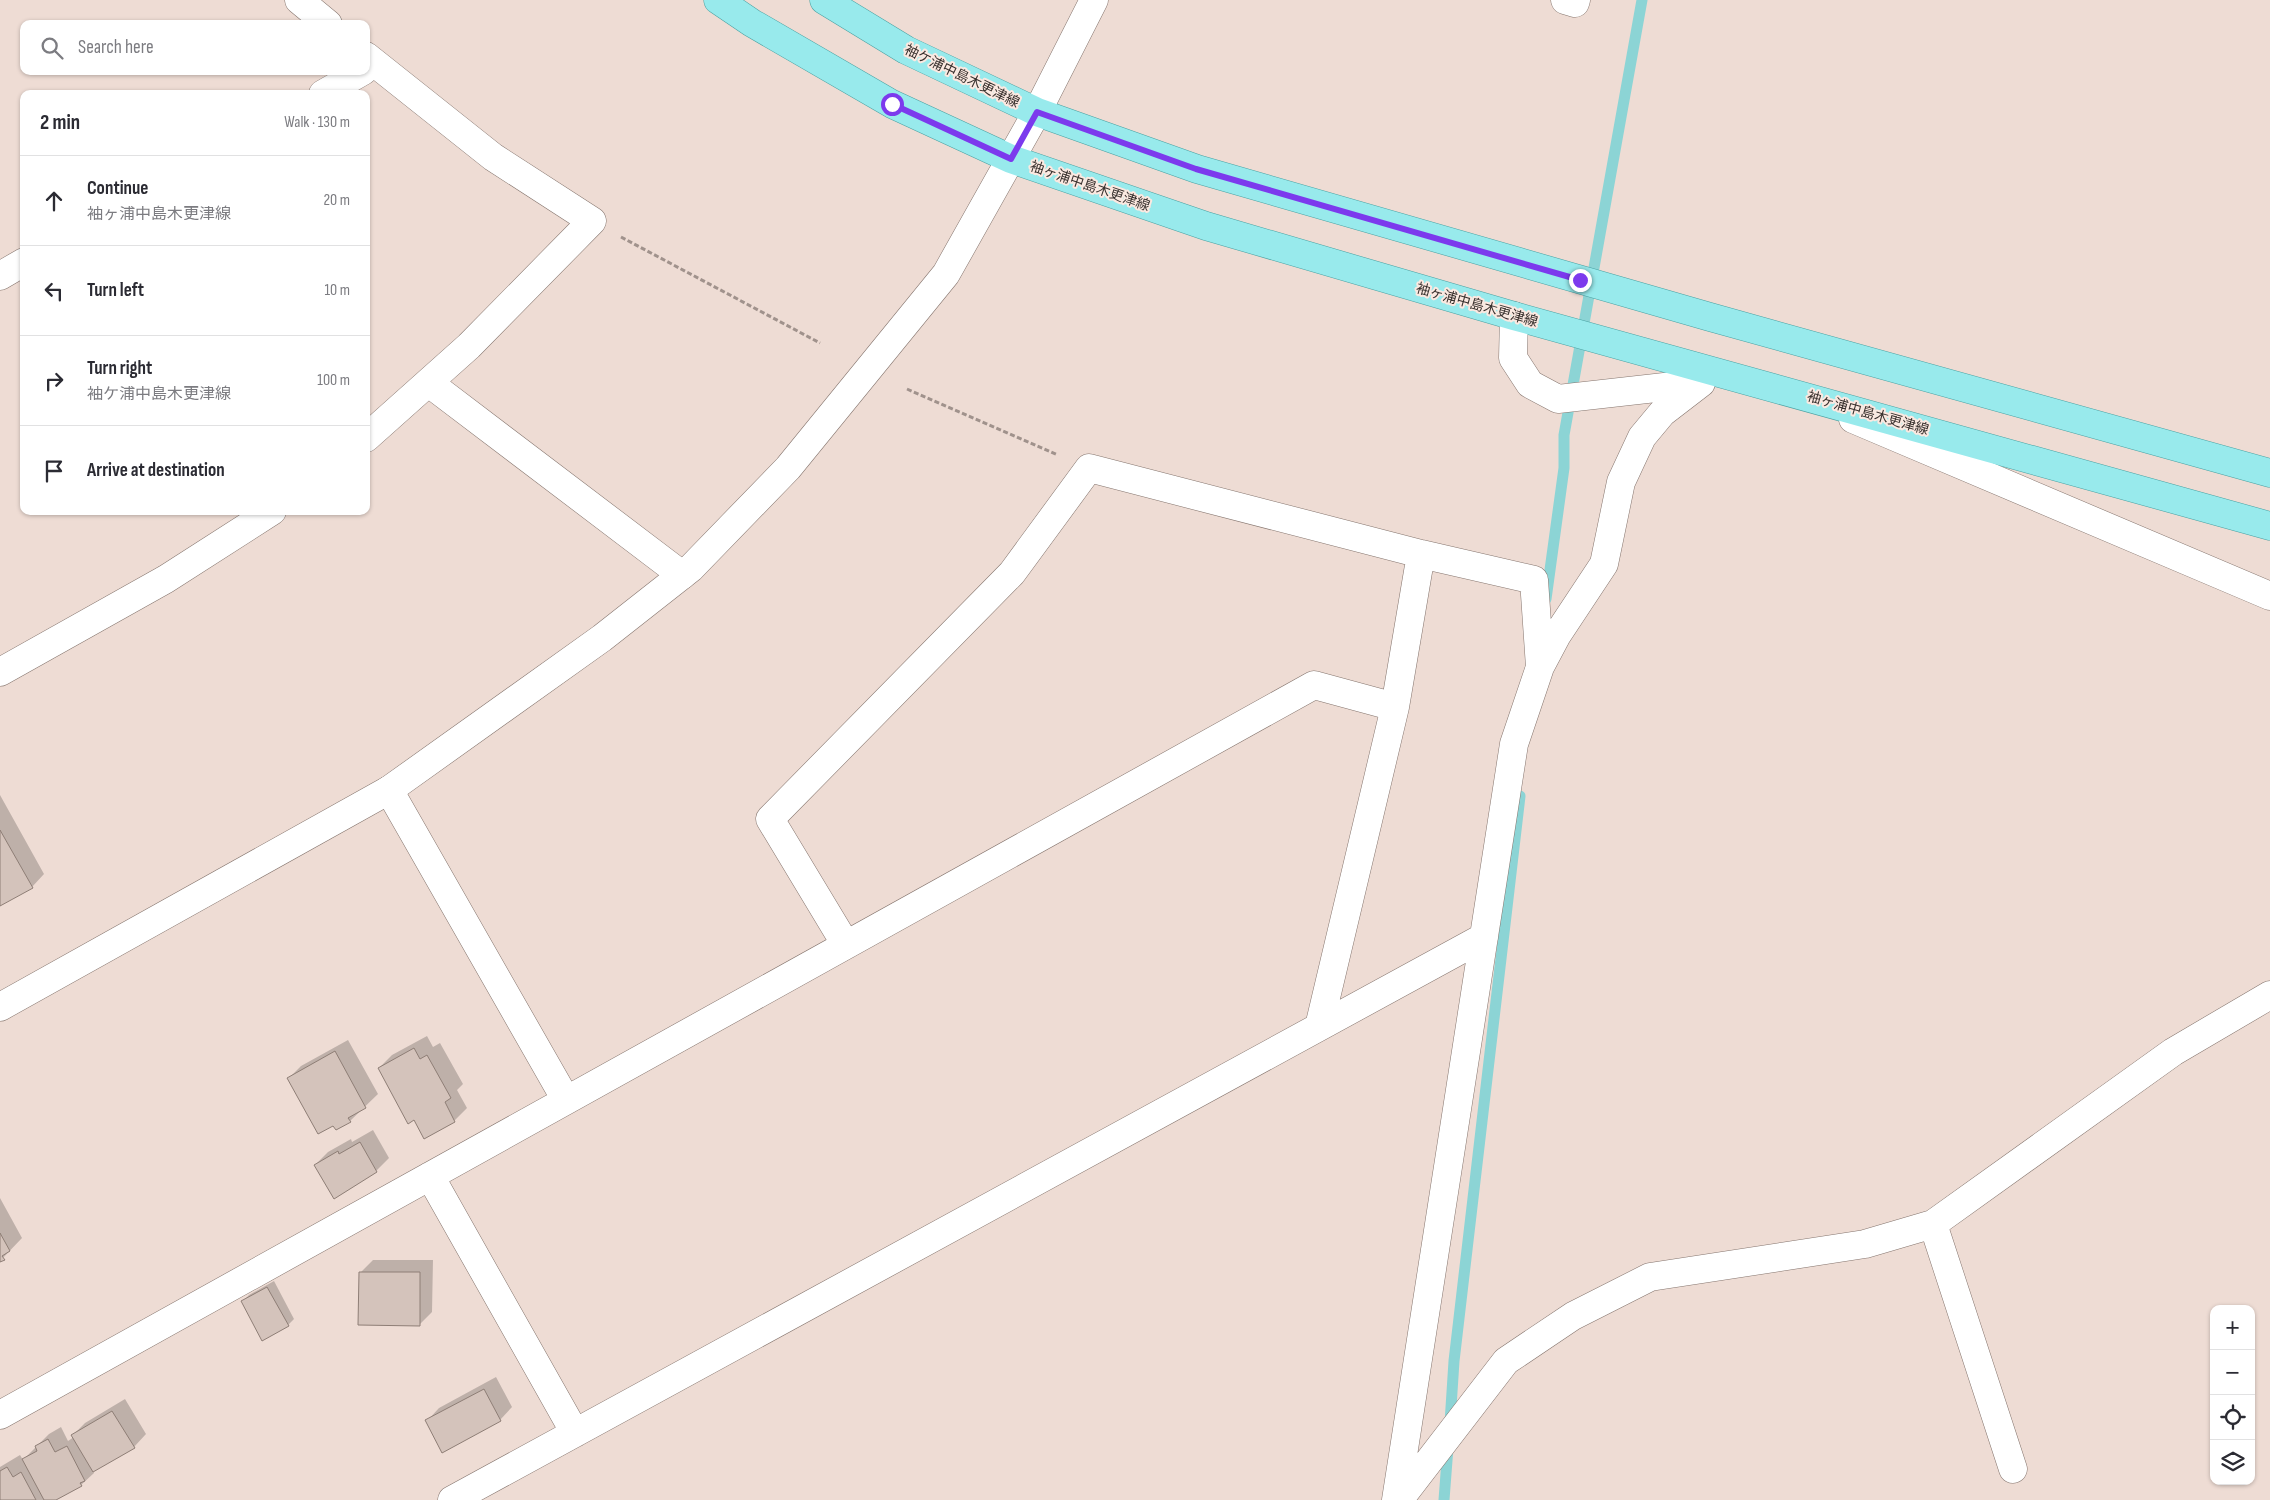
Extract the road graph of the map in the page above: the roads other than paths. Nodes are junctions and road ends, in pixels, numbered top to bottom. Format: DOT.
graph roads {
  1 [pos="299,0"];
  2 [pos="718,0"];
  3 [pos="824,0"];
  4 [pos="1094,0"];
  5 [pos="1565,0"];
  6 [pos="1576,0"];
  7 [pos="323,20"];
  8 [pos="370,66"];
  9 [pos="352,75"];
  10 [pos="329,90"];
  11 [pos="1037,112"];
  12 [pos="1011,159"];
  13 [pos="20,264"];
  14 [pos="0,276"];
  15 [pos="1514,316"];
  16 [pos="1697,374"];
  17 [pos="428,383"];
  18 [pos="370,434"];
  19 [pos="2270,473"];
  20 [pos="266,515"];
  21 [pos="2270,526"];
  22 [pos="1421,554"];
  23 [pos="682,575"];
  24 [pos="2270,596"];
  25 [pos="1540,667"];
  26 [pos="0,672"];
  27 [pos="1394,707"];
  28 [pos="389,790"];
  29 [pos="1484,937"];
  30 [pos="846,945"];
  31 [pos="2270,995"];
  32 [pos="0,1007"];
  33 [pos="1319,1027"];
  34 [pos="566,1100"];
  35 [pos="430,1176"];
  36 [pos="1933,1224"];
  37 [pos="0,1415"];
  38 [pos="575,1433"];
  39 [pos="2013,1469"];
  40 [pos="452,1500"];
  41 [pos="1397,1500"];
  1 -- 7 [label="street"];
  2 -- 12 [label="main road, 袖ヶ浦中島木更津線"];
  3 -- 11 [label="main road, 袖ケ浦中島木更津線"];
  4 -- 11 [label="street"];
  5 -- 6 [label="street"];
  8 -- 17 [label="street"];
  9 -- 10 [label="street"];
  11 -- 12 [label="street"];
  11 -- 19 [label="main road, 袖ケ浦中島木更津線"];
  12 -- 15 [label="main road, 袖ヶ浦中島木更津線"];
  12 -- 23 [label="street"];
  13 -- 14 [label="street"];
  15 -- 16 [label="main road, 袖ヶ浦中島木更津線"];
  15 -- 16 [label="street"];
  16 -- 21 [label="main road, 袖ヶ浦中島木更津線"];
  16 -- 24 [label="street"];
  16 -- 25 [label="street"];
  17 -- 18 [label="street"];
  17 -- 23 [label="street"];
  20 -- 26 [label="street"];
  22 -- 25 [label="street"];
  22 -- 27 [label="street"];
  22 -- 30 [label="street"];
  23 -- 28 [label="street"];
  25 -- 29 [label="street"];
  27 -- 30 [label="street"];
  27 -- 33 [label="street"];
  28 -- 32 [label="street"];
  28 -- 34 [label="street"];
  29 -- 33 [label="street"];
  29 -- 41 [label="street"];
  30 -- 34 [label="street"];
  31 -- 36 [label="street"];
  33 -- 38 [label="street"];
  34 -- 35 [label="street"];
  35 -- 37 [label="street"];
  35 -- 38 [label="street"];
  36 -- 39 [label="street"];
  36 -- 41 [label="street"];
  38 -- 40 [label="street"];
}
